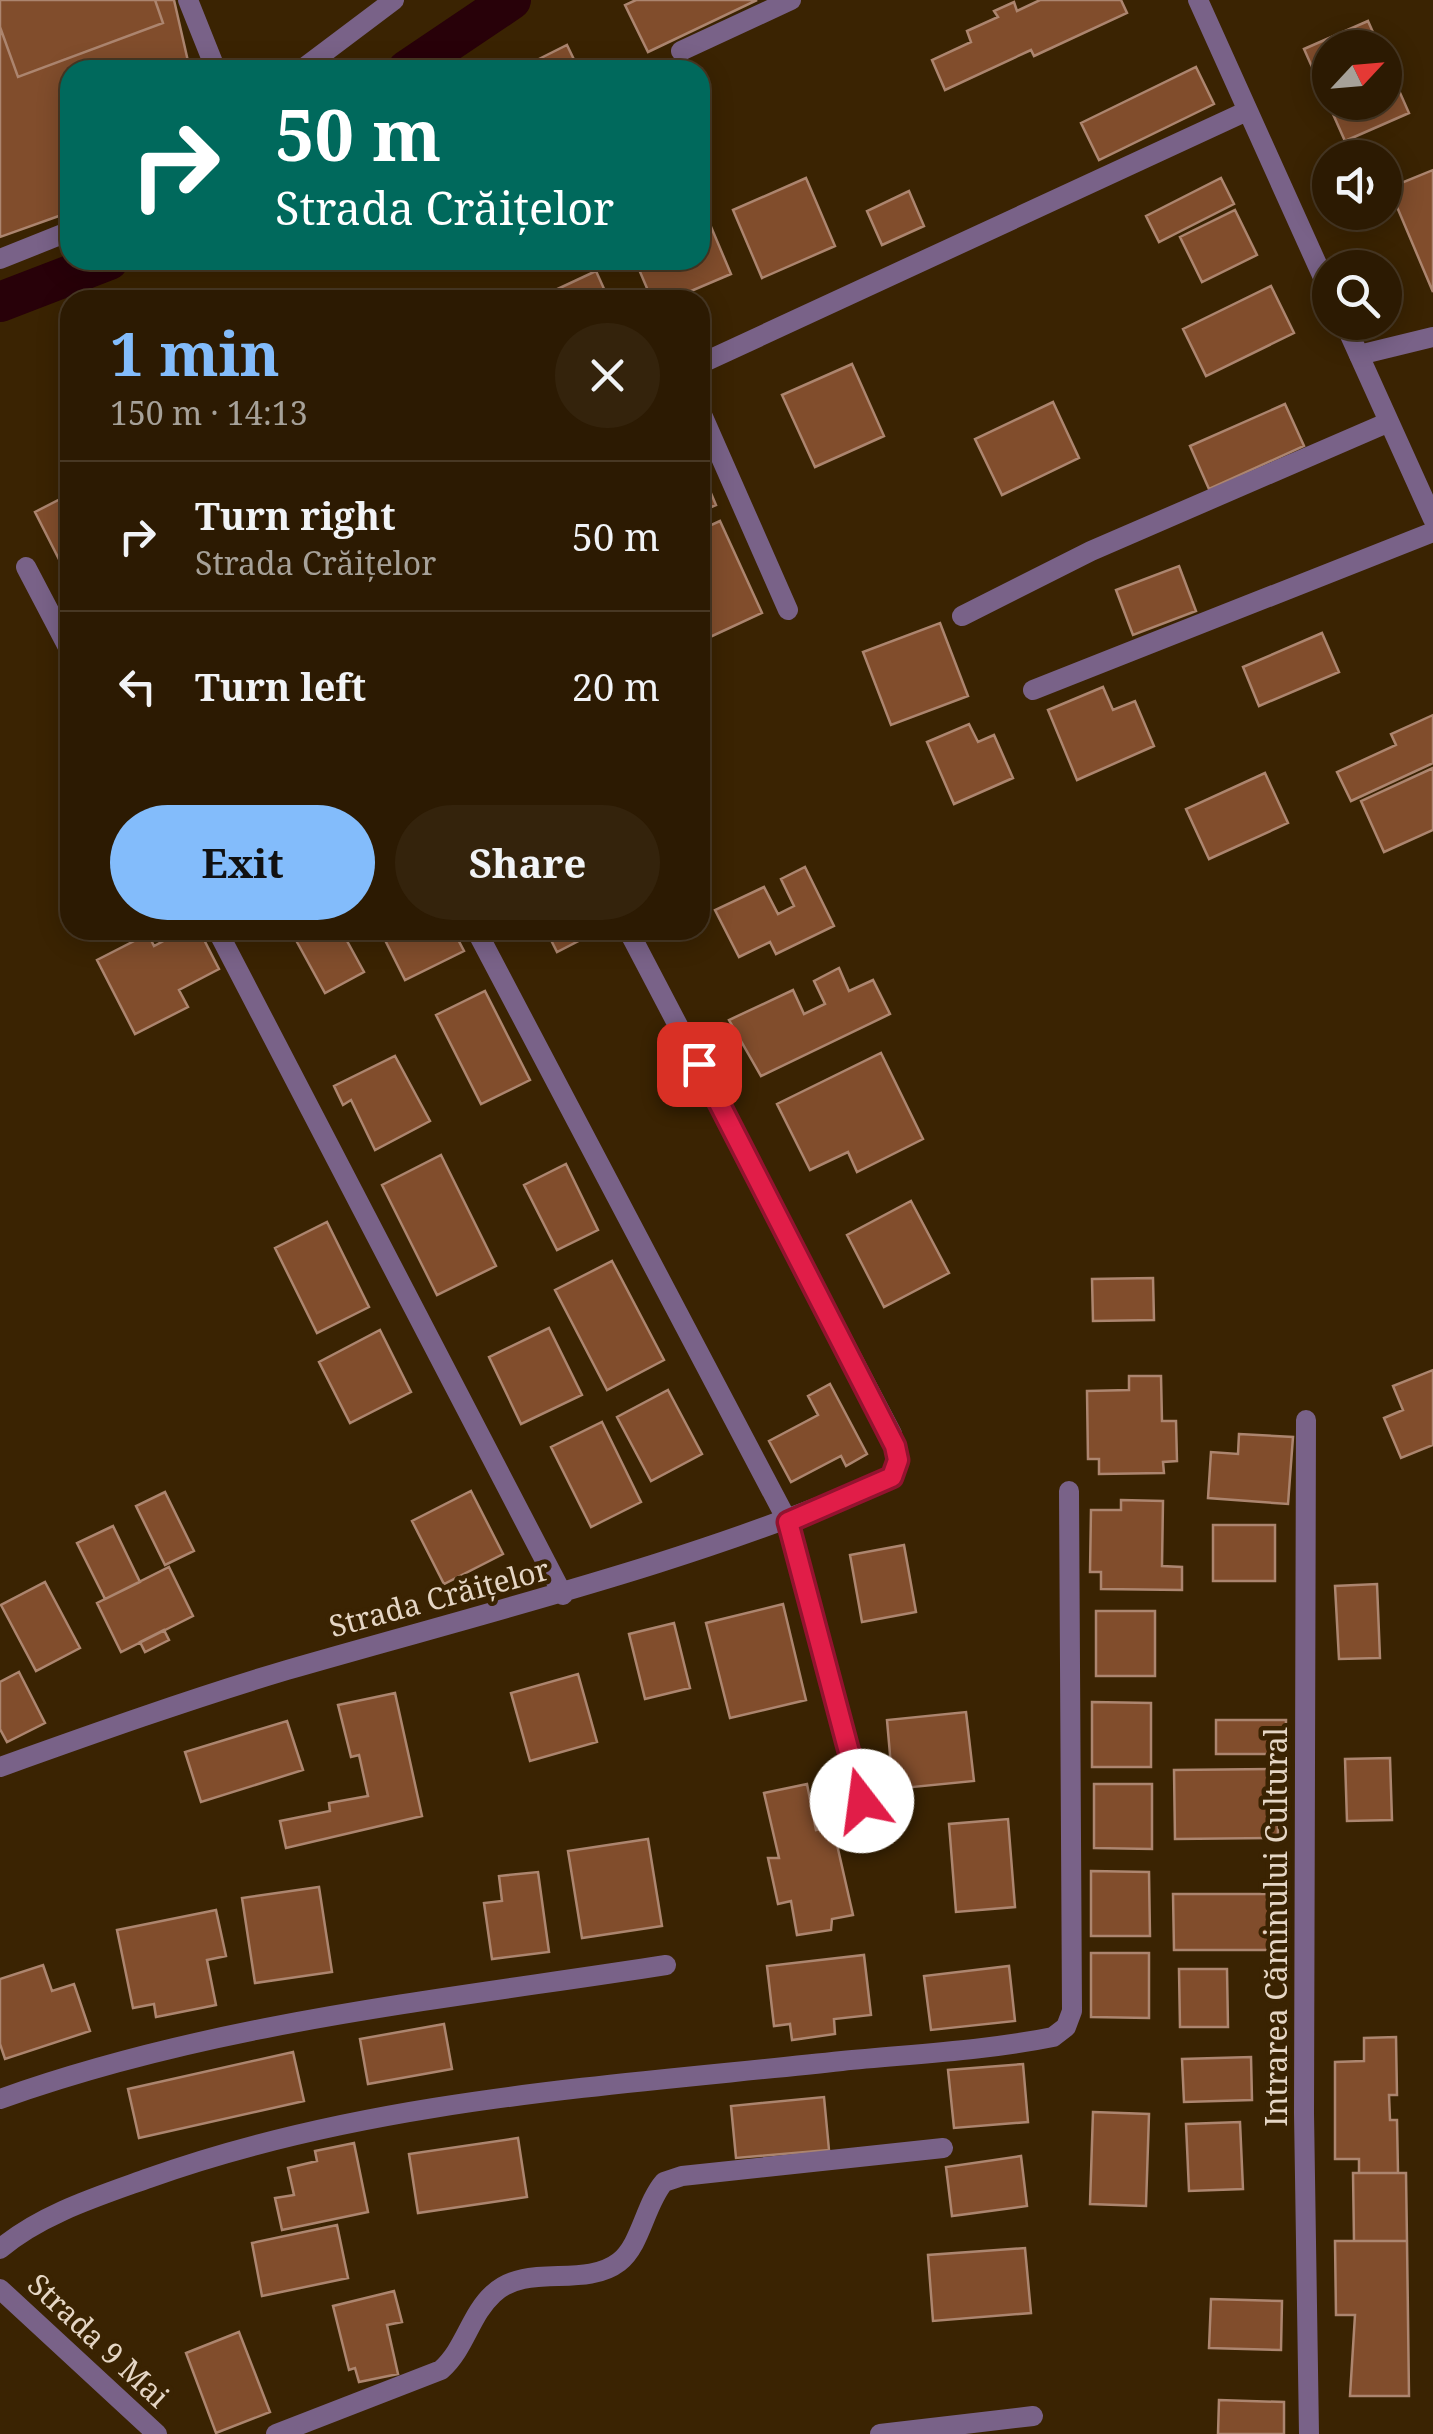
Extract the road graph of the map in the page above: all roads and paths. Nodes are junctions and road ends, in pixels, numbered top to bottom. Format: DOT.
graph roads {
  1 [pos="188,0"];
  2 [pos="394,0"];
  3 [pos="790,0"];
  4 [pos="1198,0"];
  5 [pos="681,51"];
  6 [pos="212,60"];
  7 [pos="314,60"];
  8 [pos="1247,111"];
  9 [pos="60,235"];
  10 [pos="1312,254"];
  11 [pos="0,259"];
  12 [pos="1433,337"];
  13 [pos="1351,340"];
  14 [pos="1358,356"];
  15 [pos="710,359"];
  16 [pos="1389,422"];
  17 [pos="710,433"];
  18 [pos="1433,519"];
  19 [pos="1433,532"];
  20 [pos="26,567"];
  21 [pos="788,610"];
  22 [pos="962,616"];
  23 [pos="60,632"];
  24 [pos="1033,690"];
  25 [pos="222,940"];
  26 [pos="481,940"];
  27 [pos="633,940"];
  28 [pos="1306,1420"];
  29 [pos="1068,1491"];
  30 [pos="788,1522"];
  31 [pos="563,1595"];
  32 [pos="0,1767"];
  33 [pos="862,1801"];
  34 [pos="666,1965"];
  35 [pos="0,2100"];
  36 [pos="944,2148"];
  37 [pos="0,2249"];
  38 [pos="0,2290"];
  39 [pos="1033,2416"];
  40 [pos="157,2434"];
  41 [pos="276,2434"];
  42 [pos="880,2434"];
  43 [pos="1309,2434"];
  1 -- 6 [label="street"];
  2 -- 7 [label="street"];
  3 -- 5 [label="street"];
  4 -- 8 [label="street"];
  8 -- 10 [label="street"];
  8 -- 15 [label="street"];
  9 -- 11 [label="street"];
  12 -- 14 [label="street"];
  13 -- 14 [label="street"];
  14 -- 16 [label="street"];
  16 -- 18 [label="street"];
  16 -- 22 [label="street"];
  17 -- 21 [label="street"];
  19 -- 24 [label="street"];
  20 -- 23 [label="street"];
  25 -- 31 [label="street"];
  26 -- 30 [label="street"];
  27 -- 30 [label="street, Strada Crăițelor"];
  28 -- 43 [label="street, Intrarea Căminului Cultural"];
  29 -- 37 [label="street"];
  30 -- 31 [label="street, Strada Crăițelor"];
  30 -- 33 [label="street"];
  31 -- 32 [label="street, Strada Crăițelor"];
  34 -- 35 [label="street"];
  36 -- 41 [label="street"];
  38 -- 40 [label="street, Strada 9 Mai"];
  39 -- 42 [label="street"];
}
